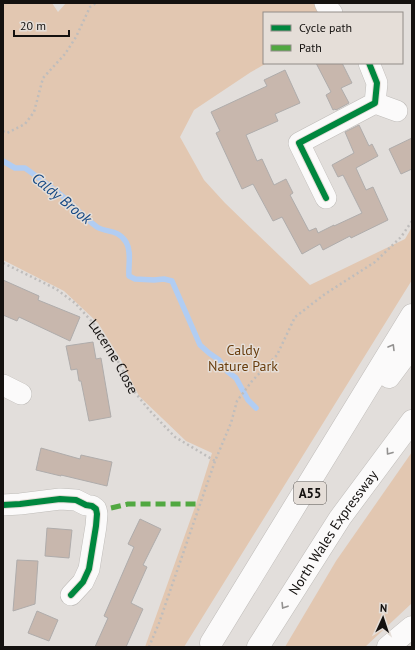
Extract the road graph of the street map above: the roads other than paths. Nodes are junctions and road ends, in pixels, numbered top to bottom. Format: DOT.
graph roads {
  1 [pos="326,3"];
  2 [pos="331,12"];
  3 [pos="369,64"];
  4 [pos="375,103"];
  5 [pos="398,111"];
  6 [pos="326,198"];
  7 [pos="412,315"];
  8 [pos="412,346"];
  9 [pos="412,421"];
  10 [pos="3,505"];
  11 [pos="68,596"];
  12 [pos="412,627"];
  13 [pos="210,645"];
  14 [pos="258,647"];
  15 [pos="388,647"];
  1 -- 2 [label="street"];
  3 -- 4 [label="street"];
  4 -- 5 [label="street"];
  4 -- 6 [label="street"];
  13 -- 7 [label="highway, one-way"];
  8 -- 13 [label="highway, A55"];
  9 -- 14 [label="highway, North Wales Expressway / A55, one-way"];
  10 -- 11 [label="street"];
  12 -- 15 [label="highway"];
}
